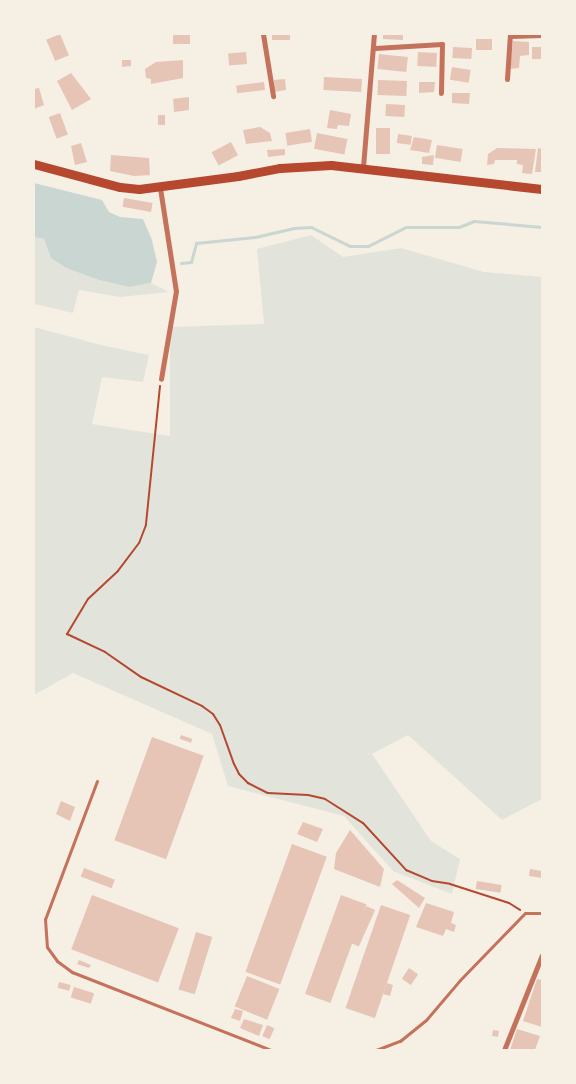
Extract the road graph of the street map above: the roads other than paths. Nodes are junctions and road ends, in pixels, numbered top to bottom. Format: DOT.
graph roads {
  1 [pos="263,34"];
  2 [pos="374,34"];
  3 [pos="510,35"];
  4 [pos="542,35"];
  5 [pos="375,48"];
  6 [pos="507,79"];
  7 [pos="441,93"];
  8 [pos="273,96"];
  9 [pos="34,164"];
  10 [pos="363,167"];
  11 [pos="160,188"];
  12 [pos="542,189"];
  13 [pos="161,379"];
  14 [pos="97,781"];
  15 [pos="542,913"];
  16 [pos="542,956"];
  17 [pos="271,1050"];
  18 [pos="376,1050"];
  19 [pos="504,1050"];
  1 -- 8 [label="street"];
  2 -- 5 [label="street"];
  3 -- 4 [label="street"];
  3 -- 6 [label="street"];
  5 -- 7 [label="street"];
  5 -- 10 [label="street"];
  9 -- 11 [label="main road"];
  10 -- 11 [label="main road"];
  10 -- 12 [label="main road"];
  11 -- 13 [label="street"];
  14 -- 17 [label="lane"];
  15 -- 18 [label="lane"];
  16 -- 19 [label="street"];
}
